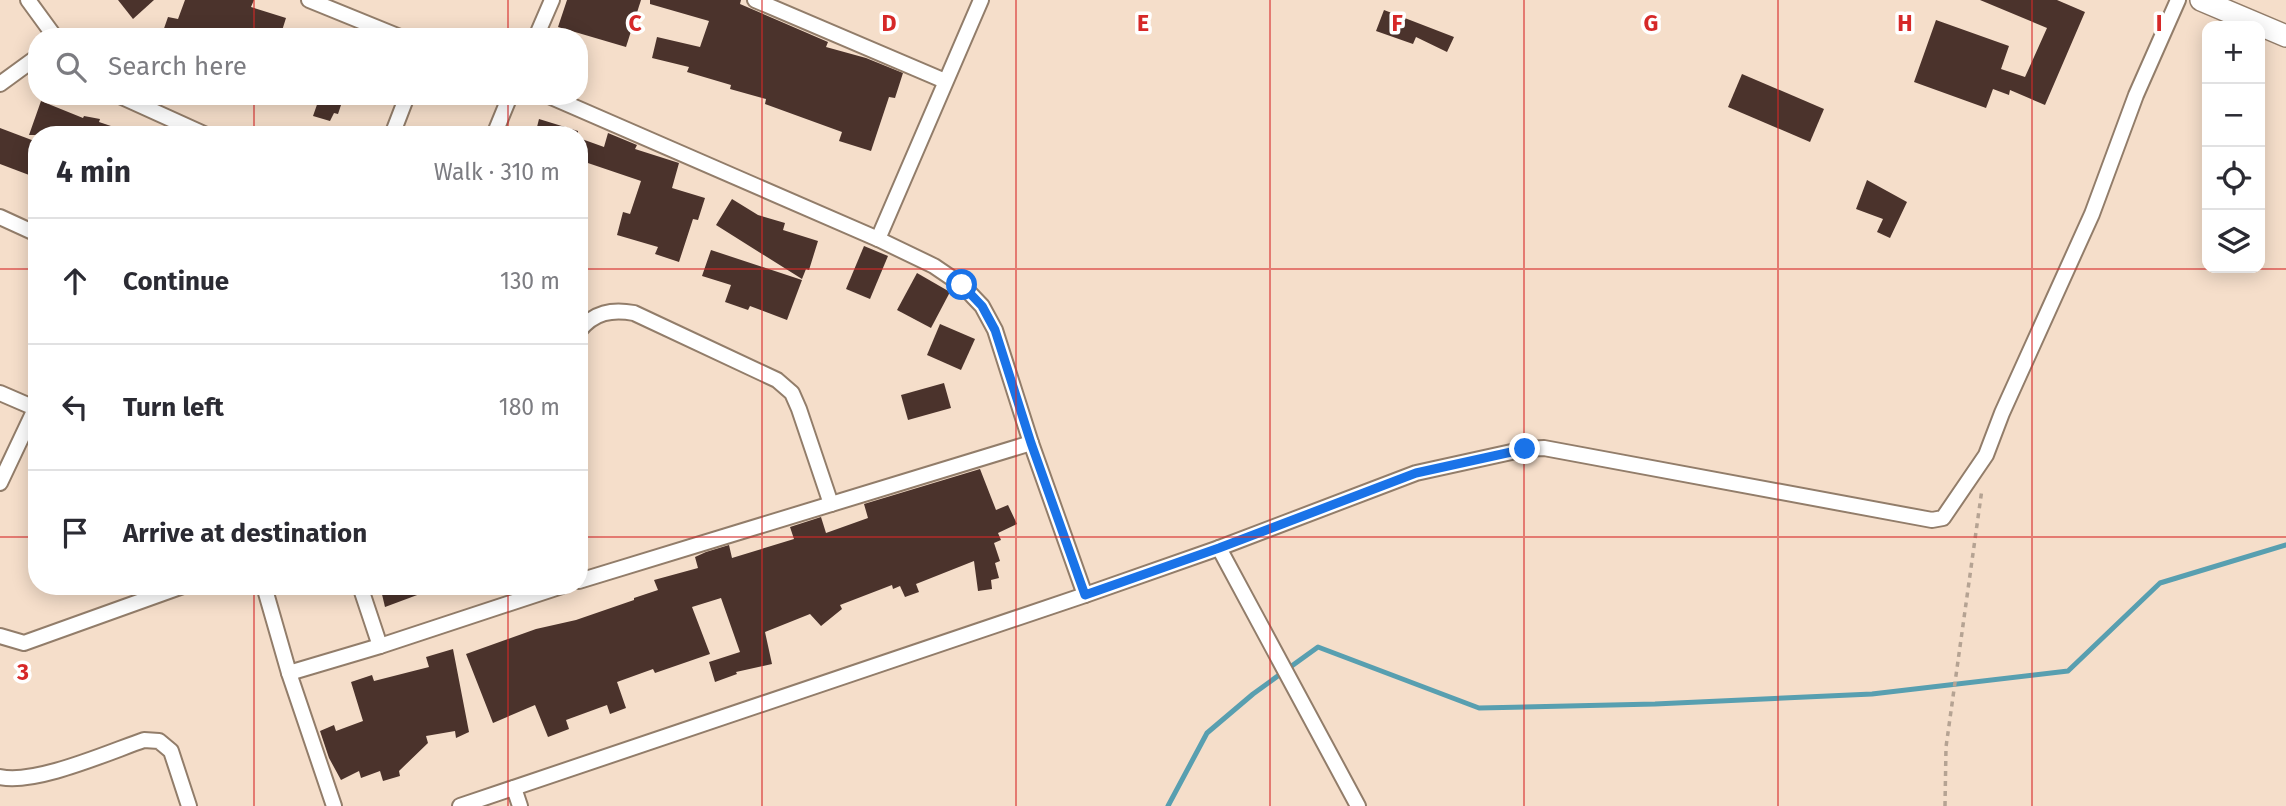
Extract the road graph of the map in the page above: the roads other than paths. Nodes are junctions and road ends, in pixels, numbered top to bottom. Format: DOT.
graph roads {
  1 [pos="28,0"];
  2 [pos="309,0"];
  3 [pos="552,0"];
  4 [pos="755,0"];
  5 [pos="981,0"];
  6 [pos="2178,0"];
  7 [pos="2201,0"];
  8 [pos="48,28"];
  9 [pos="378,28"];
  10 [pos="540,28"];
  11 [pos="2286,36"];
  12 [pos="28,64"];
  13 [pos="945,81"];
  14 [pos="0,84"];
  15 [pos="140,105"];
  16 [pos="403,105"];
  17 [pos="506,105"];
  18 [pos="571,105"];
  19 [pos="186,126"];
  20 [pos="395,126"];
  21 [pos="498,126"];
  22 [pos="0,217"];
  23 [pos="28,230"];
  24 [pos="878,239"];
  25 [pos="588,321"];
  26 [pos="0,393"];
  27 [pos="28,405"];
  28 [pos="28,425"];
  29 [pos="1031,443"];
  30 [pos="0,483"];
  31 [pos="831,504"];
  32 [pos="1219,548"];
  33 [pos="588,578"];
  34 [pos="158,595"];
  35 [pos="267,595"];
  36 [pos="363,595"];
  37 [pos="518,595"];
  38 [pos="1085,595"];
  39 [pos="0,636"];
  40 [pos="380,646"];
  41 [pos="289,673"];
  42 [pos="0,777"];
  43 [pos="514,788"];
  44 [pos="189,806"];
  45 [pos="334,806"];
  46 [pos="460,806"];
  47 [pos="520,806"];
  48 [pos="1358,806"];
  1 -- 8 [label="street"];
  2 -- 9 [label="street"];
  3 -- 10 [label="street"];
  4 -- 13 [label="street"];
  5 -- 13 [label="street"];
  6 -- 32 [label="street"];
  7 -- 11 [label="street"];
  12 -- 14 [label="street"];
  13 -- 24 [label="street"];
  15 -- 19 [label="street"];
  16 -- 20 [label="street"];
  17 -- 21 [label="street"];
  18 -- 24 [label="street"];
  22 -- 23 [label="street"];
  24 -- 29 [label="street"];
  25 -- 31 [label="street"];
  26 -- 27 [label="street"];
  28 -- 30 [label="street"];
  29 -- 31 [label="street"];
  29 -- 38 [label="street"];
  31 -- 33 [label="street"];
  32 -- 38 [label="street"];
  32 -- 48 [label="street"];
  34 -- 39 [label="street"];
  35 -- 41 [label="street"];
  36 -- 40 [label="street"];
  37 -- 40 [label="street"];
  38 -- 43 [label="street"];
  40 -- 41 [label="street"];
  41 -- 45 [label="street"];
  42 -- 44 [label="street"];
  43 -- 46 [label="street"];
  43 -- 47 [label="street"];
}
